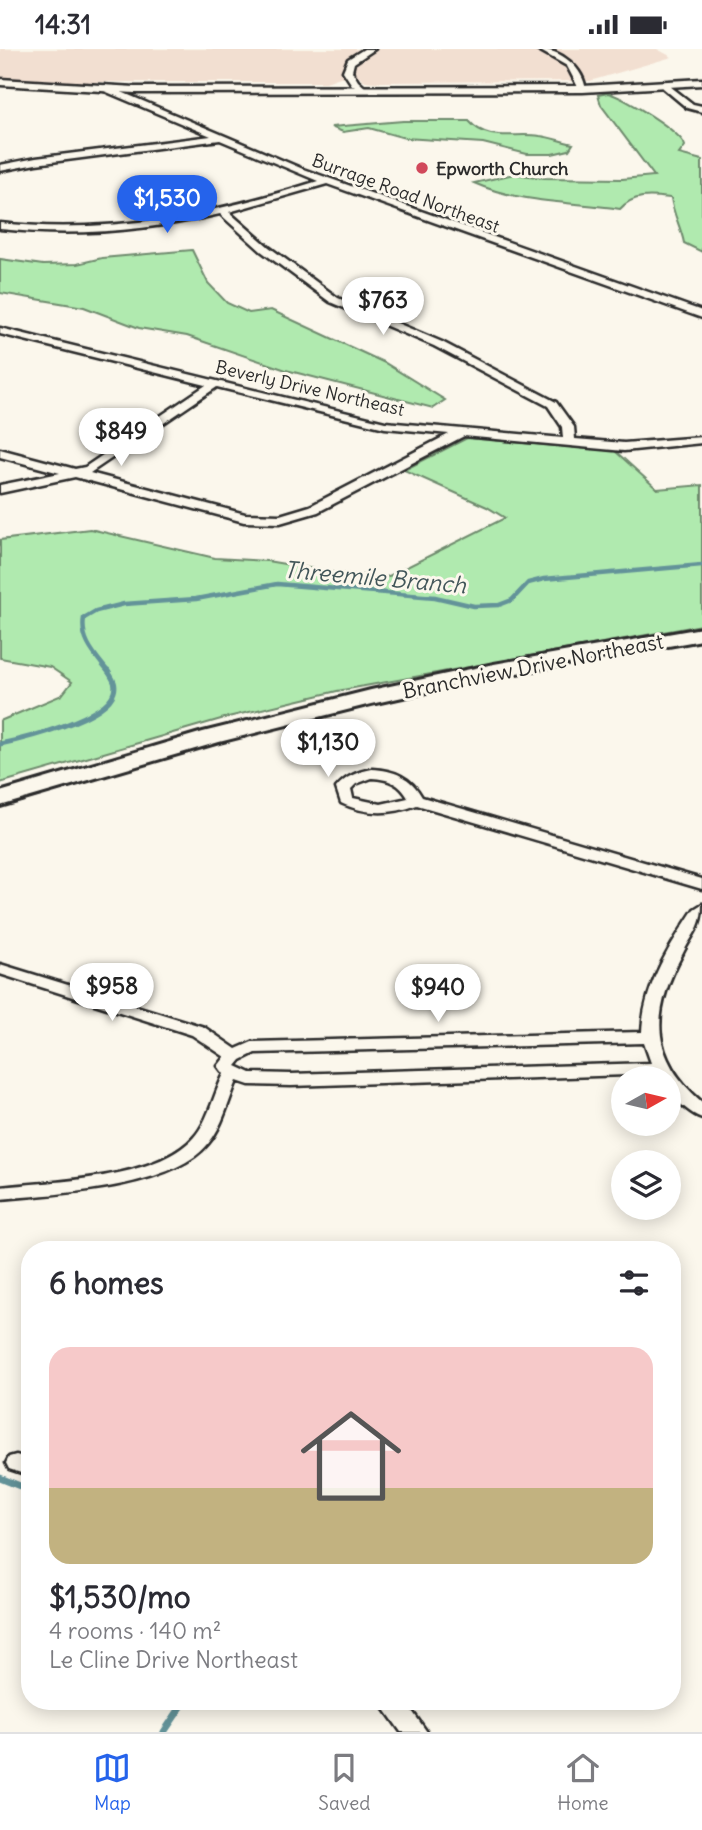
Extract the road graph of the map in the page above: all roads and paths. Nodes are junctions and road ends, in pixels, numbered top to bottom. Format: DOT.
graph roads {
  1 [pos="371,49"];
  2 [pos="541,49"];
  3 [pos="357,51"];
  4 [pos="62,74"];
  5 [pos="702,80"];
  6 [pos="2,84"];
  7 [pos="46,86"];
  8 [pos="582,86"];
  9 [pos="666,86"];
  10 [pos="359,87"];
  11 [pos="105,88"];
  12 [pos="153,90"];
  13 [pos="141,104"];
  14 [pos="702,109"];
  15 [pos="221,138"];
  16 [pos="0,168"];
  17 [pos="327,181"];
  18 [pos="223,212"];
  19 [pos="0,226"];
  20 [pos="702,315"];
  21 [pos="0,331"];
  22 [pos="215,384"];
  23 [pos="460,433"];
  24 [pos="702,440"];
  25 [pos="569,443"];
  26 [pos="0,453"];
  27 [pos="76,474"];
  28 [pos="0,489"];
  29 [pos="702,634"];
  30 [pos="0,799"];
  31 [pos="416,800"];
  32 [pos="702,884"];
  33 [pos="702,909"];
  34 [pos="0,969"];
  35 [pos="650,1037"];
  36 [pos="234,1065"];
  37 [pos="662,1066"];
  38 [pos="611,1076"];
  39 [pos="681,1094"];
  40 [pos="702,1112"];
  41 [pos="0,1193"];
  42 [pos="398,1710"];
  43 [pos="415,1732"];
  1 -- 3 [label="street"];
  2 -- 8 [label="street"];
  3 -- 10 [label="street"];
  4 -- 7 [label="main road"];
  5 -- 8 [label="main road"];
  5 -- 9 [label="main road"];
  6 -- 7 [label="main road"];
  7 -- 11 [label="main road"];
  8 -- 9 [label="main road"];
  8 -- 10 [label="main road"];
  9 -- 14 [label="street"];
  10 -- 11 [label="main road"];
  10 -- 12 [label="main road"];
  11 -- 12 [label="main road"];
  11 -- 13 [label="street, Burrage Road Northeast"];
  12 -- 13 [label="main road"];
  13 -- 15 [label="street, Burrage Road Northeast"];
  15 -- 16 [label="street"];
  15 -- 17 [label="street, Burrage Road Northeast"];
  17 -- 18 [label="street"];
  17 -- 20 [label="street, Burrage Road Northeast"];
  18 -- 19 [label="street"];
  18 -- 25 [label="street"];
  21 -- 22 [label="street, Beverly Drive Northeast"];
  22 -- 23 [label="street, Beverly Drive Northeast"];
  22 -- 27 [label="street"];
  23 -- 25 [label="street, Beverly Drive Northeast"];
  23 -- 27 [label="street"];
  24 -- 25 [label="street, Beverly Drive Northeast"];
  26 -- 27 [label="street"];
  27 -- 28 [label="street"];
  29 -- 30 [label="main road, Branchview Drive Northeast"];
  31 -- 32 [label="street"];
  33 -- 35 [label="street"];
  34 -- 36 [label="street"];
  35 -- 36 [label="street"];
  35 -- 37 [label="street"];
  36 -- 38 [label="street"];
  36 -- 41 [label="street"];
  39 -- 40 [label="street"];
  42 -- 43 [label="street"];
}
